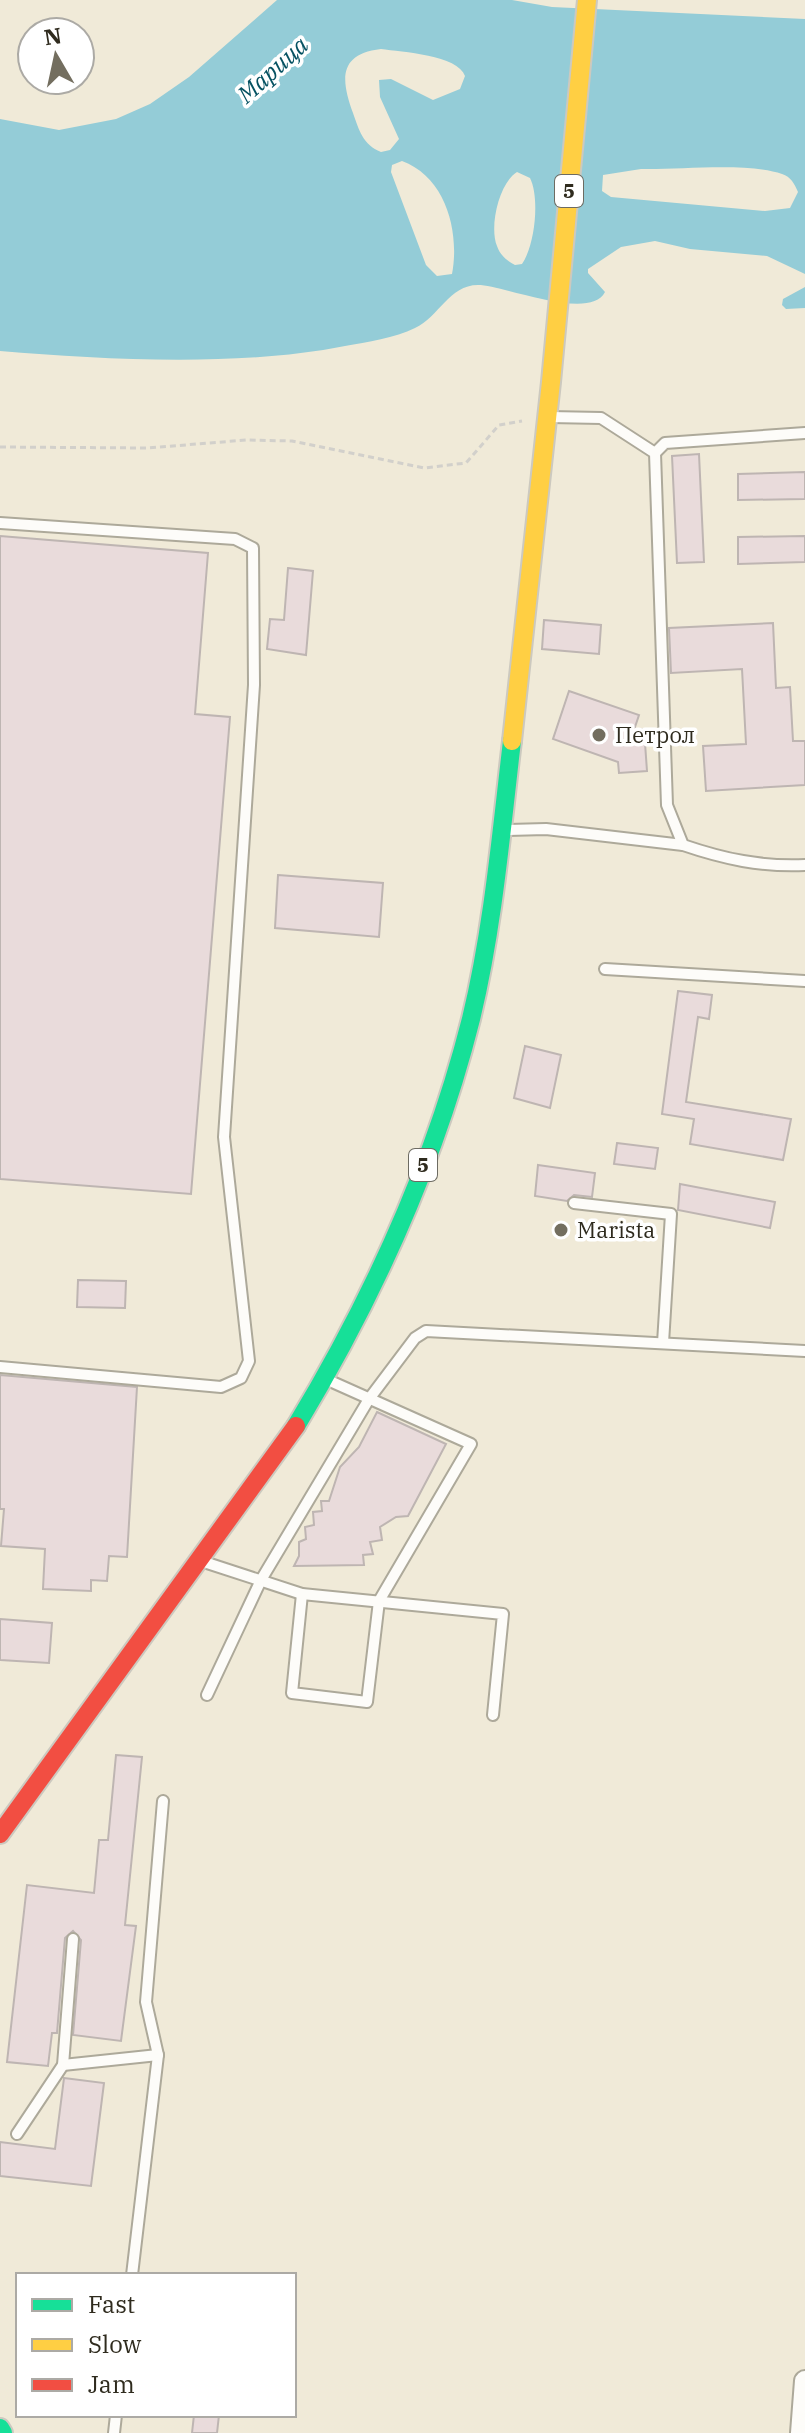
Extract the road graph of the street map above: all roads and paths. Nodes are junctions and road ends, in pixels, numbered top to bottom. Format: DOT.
graph roads {
  1 [pos="587,0"];
  2 [pos="548,417"];
  3 [pos="805,433"];
  4 [pos="0,447"];
  5 [pos="655,453"];
  6 [pos="0,523"];
  7 [pos="502,830"];
  8 [pos="683,845"];
  9 [pos="805,865"];
  10 [pos="605,969"];
  11 [pos="805,981"];
  12 [pos="574,1203"];
  13 [pos="663,1343"];
  14 [pos="805,1351"];
  15 [pos="0,1367"];
  16 [pos="324,1379"];
  17 [pos="369,1399"];
  18 [pos="200,1561"];
  19 [pos="261,1580"];
  20 [pos="302,1594"];
  21 [pos="379,1601"];
  22 [pos="207,1695"];
  23 [pos="493,1715"];
  24 [pos="163,1801"];
  25 [pos="0,1834"];
  26 [pos="73,1939"];
  27 [pos="158,2055"];
  28 [pos="63,2065"];
  29 [pos="17,2134"];
  30 [pos="132,2273"];
  31 [pos="805,2381"];
  32 [pos="801,2433"];
  1 -- 2 [label="main road, 5"];
  2 -- 4 [label="path"];
  2 -- 5 [label="lane"];
  2 -- 7 [label="main road, 5"];
  3 -- 5 [label="lane"];
  5 -- 8 [label="lane"];
  6 -- 15 [label="lane"];
  7 -- 8 [label="lane"];
  7 -- 16 [label="main road, 5"];
  8 -- 9 [label="lane"];
  10 -- 11 [label="lane"];
  12 -- 13 [label="lane"];
  13 -- 14 [label="lane"];
  13 -- 17 [label="lane"];
  16 -- 17 [label="lane"];
  16 -- 18 [label="main road, 5"];
  17 -- 19 [label="lane"];
  17 -- 21 [label="lane"];
  18 -- 19 [label="lane"];
  18 -- 25 [label="main road, 5"];
  19 -- 20 [label="lane"];
  19 -- 22 [label="lane"];
  20 -- 21 [label="lane"];
  20 -- 21 [label="lane"];
  21 -- 23 [label="lane"];
  24 -- 27 [label="lane"];
  26 -- 28 [label="lane"];
  27 -- 28 [label="lane"];
  27 -- 30 [label="lane"];
  28 -- 29 [label="lane"];
  31 -- 32 [label="street"];
}
